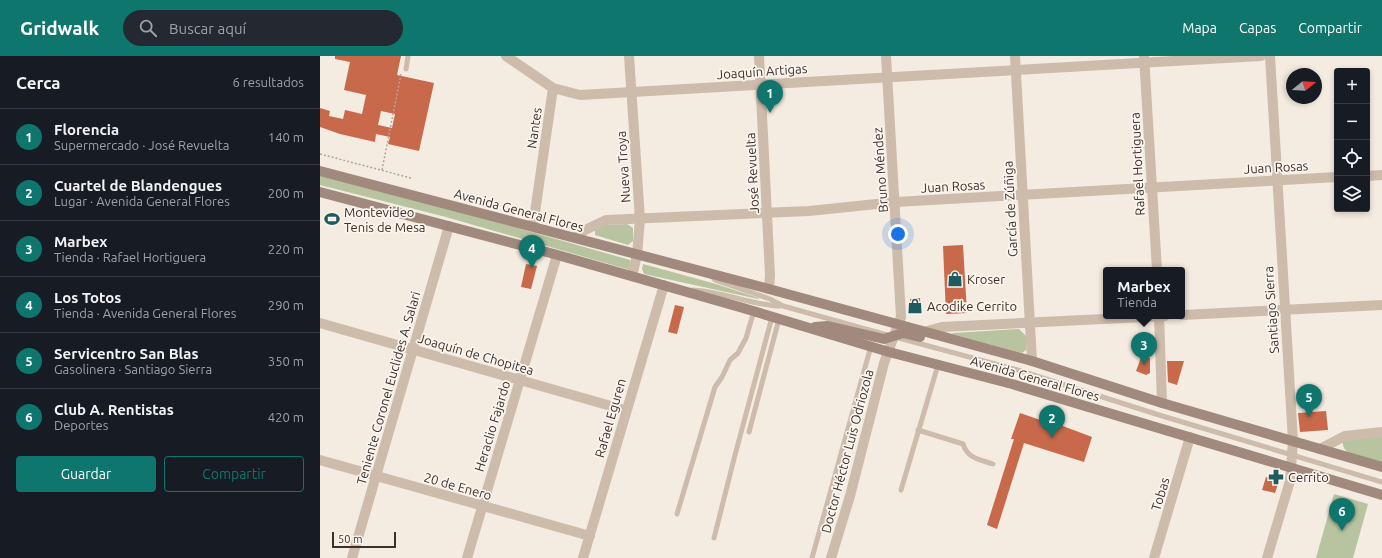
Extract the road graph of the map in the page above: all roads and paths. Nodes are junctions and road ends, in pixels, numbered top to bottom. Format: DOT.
graph roads {
  1 [pos="408,56"];
  2 [pos="506,56"];
  3 [pos="629,56"];
  4 [pos="758,56"];
  5 [pos="886,56"];
  6 [pos="1015,56"];
  7 [pos="1261,56"];
  8 [pos="1270,56"];
  9 [pos="1144,59"];
  10 [pos="406,69"];
  11 [pos="1016,70"];
  12 [pos="887,76"];
  13 [pos="760,83"];
  14 [pos="552,88"];
  15 [pos="631,92"];
  16 [pos="320,154"];
  17 [pos="382,170"];
  18 [pos="320,171"];
  19 [pos="1370,176"];
  20 [pos="1382,176"];
  21 [pos="1334,177"];
  22 [pos="411,178"];
  23 [pos="1277,180"];
  24 [pos="1152,188"];
  25 [pos="320,192"];
  26 [pos="1022,196"];
  27 [pos="896,202"];
  28 [pos="767,214"];
  29 [pos="640,219"];
  30 [pos="449,226"];
  31 [pos="533,226"];
  32 [pos="575,238"];
  33 [pos="637,255"];
  34 [pos="558,256"];
  35 [pos="1157,267"];
  36 [pos="711,275"];
  37 [pos="632,276"];
  38 [pos="664,285"];
  39 [pos="679,289"];
  40 [pos="769,289"];
  41 [pos="1382,305"];
  42 [pos="783,306"];
  43 [pos="1284,309"];
  44 [pos="754,311"];
  45 [pos="1185,315"];
  46 [pos="776,318"];
  47 [pos="1110,319"];
  48 [pos="1159,319"];
  49 [pos="320,323"];
  50 [pos="899,324"];
  51 [pos="1029,324"];
  52 [pos="809,327"];
  53 [pos="926,332"];
  54 [pos="894,337"];
  55 [pos="952,339"];
  56 [pos="871,346"];
  57 [pos="413,349"];
  58 [pos="889,352"];
  59 [pos="1032,361"];
  60 [pos="938,365"];
  61 [pos="519,380"];
  62 [pos="1162,403"];
  63 [pos="626,410"];
  64 [pos="918,430"];
  65 [pos="749,432"];
  66 [pos="1382,432"];
  67 [pos="1190,437"];
  68 [pos="1293,442"];
  69 [pos="1320,449"];
  70 [pos="1292,456"];
  71 [pos="320,460"];
  72 [pos="993,464"];
  73 [pos="1291,468"];
  74 [pos="1382,468"];
  75 [pos="376,476"];
  76 [pos="1382,482"];
  77 [pos="900,490"];
  78 [pos="1382,495"];
  79 [pos="482,506"];
  80 [pos="677,514"];
  81 [pos="590,536"];
  82 [pos="714,538"];
  83 [pos="352,558"];
  84 [pos="467,558"];
  85 [pos="583,558"];
  86 [pos="812,558"];
  87 [pos="831,558"];
  88 [pos="1154,558"];
  89 [pos="1267,558"];
  1 -- 10 [label="lane"];
  2 -- 14 [label="street"];
  3 -- 15 [label="street, Nueva Troya"];
  4 -- 13 [label="street, José Revuelta"];
  5 -- 12 [label="street, Bruno Méndez"];
  6 -- 11 [label="street, García de Zúñiga"];
  7 -- 9 [label="street, Joaquín Artigas"];
  8 -- 23 [label="street, Santiago Sierra"];
  9 -- 11 [label="street, Joaquín Artigas"];
  9 -- 24 [label="street, Rafael Hortiguera"];
  10 -- 17 [label="path"];
  11 -- 12 [label="street, Joaquín Artigas"];
  11 -- 26 [label="street, García de Zúñiga"];
  12 -- 13 [label="street, Joaquín Artigas"];
  12 -- 27 [label="street, Bruno Méndez"];
  13 -- 15 [label="street, Joaquín Artigas"];
  13 -- 28 [label="street, José Revuelta"];
  14 -- 15 [label="street, Joaquín Artigas"];
  14 -- 31 [label="street, Nantes"];
  15 -- 29 [label="street, Nueva Troya"];
  16 -- 17 [label="path"];
  17 -- 22 [label="path"];
  18 -- 31 [label="main road, Avenida General Flores"];
  19 -- 20 [label="street"];
  21 -- 23 [label="street, Juan Rosas"];
  23 -- 24 [label="street, Juan Rosas"];
  23 -- 43 [label="street, Santiago Sierra"];
  24 -- 26 [label="street, Juan Rosas"];
  24 -- 35 [label="street, Rafael Hortiguera"];
  25 -- 30 [label="main road, Avenida General Flores"];
  26 -- 27 [label="street, Juan Rosas"];
  26 -- 51 [label="street, García de Zúñiga"];
  27 -- 28 [label="street, Juan Rosas"];
  27 -- 50 [label="street, Bruno Méndez"];
  28 -- 29 [label="street, Juan Rosas"];
  28 -- 40 [label="street, José Revuelta"];
  29 -- 32 [label="street, Juan Rosas"];
  29 -- 33 [label="street, Nueva Troya"];
  30 -- 34 [label="main road, Avenida General Flores"];
  30 -- 57 [label="street, Teniente Coronel Euclides A. Salari"];
  31 -- 32 [label="main road, Avenida General Flores"];
  32 -- 33 [label="main road, Avenida General Flores"];
  33 -- 36 [label="main road, Avenida General Flores"];
  33 -- 37 [label="street, Nueva Troya"];
  34 -- 37 [label="main road, Avenida General Flores"];
  34 -- 61 [label="street, Heraclio Fajardo"];
  36 -- 40 [label="main road, Avenida General Flores"];
  36 -- 42 [label="lane, Avenida General Flores"];
  37 -- 38 [label="main road, Avenida General Flores"];
  38 -- 39 [label="main road, Avenida General Flores"];
  38 -- 63 [label="street, Rafael Eguren"];
  39 -- 42 [label="lane, Avenida General Flores"];
  39 -- 44 [label="main road, Avenida General Flores"];
  40 -- 50 [label="main road, Avenida General Flores"];
  41 -- 43 [label="street"];
  42 -- 54 [label="lane, Avenida General Flores"];
  43 -- 45 [label="street"];
  43 -- 68 [label="street, Santiago Sierra"];
  44 -- 46 [label="main road, Avenida General Flores"];
  44 -- 80 [label="lane"];
  46 -- 52 [label="main road, Avenida General Flores"];
  46 -- 65 [label="lane"];
  46 -- 82 [label="lane"];
  47 -- 51 [label="street"];
  48 -- 62 [label="street"];
  49 -- 57 [label="street, Joaquín de Chopitea"];
  50 -- 53 [label="main road, Avenida General Flores"];
  50 -- 54 [label="street, Bruno Méndez"];
  51 -- 53 [label="street"];
  51 -- 59 [label="street, García de Zúñiga"];
  52 -- 54 [label="main road"];
  52 -- 56 [label="main road, Avenida General Flores"];
  53 -- 55 [label="main road, Avenida General Flores"];
  54 -- 55 [label="main road"];
  54 -- 58 [label="street, Bruno Méndez"];
  54 -- 70 [label="lane, Avenida General Flores"];
  55 -- 59 [label="main road, Avenida General Flores"];
  56 -- 58 [label="main road, Avenida General Flores"];
  56 -- 86 [label="lane"];
  57 -- 61 [label="street, Joaquín de Chopitea"];
  57 -- 75 [label="street, Teniente Coronel Euclides A. Salari"];
  58 -- 60 [label="main road, Avenida General Flores"];
  58 -- 87 [label="street, Doctor Héctor Luis Odriozola"];
  59 -- 62 [label="main road, Avenida General Flores"];
  60 -- 64 [label="lane"];
  60 -- 67 [label="main road, Avenida General Flores"];
  61 -- 63 [label="street, Joaquín de Chopitea"];
  61 -- 79 [label="street, Heraclio Fajardo"];
  62 -- 68 [label="main road, Avenida General Flores"];
  63 -- 81 [label="street, Rafael Eguren"];
  64 -- 72 [label="lane"];
  64 -- 77 [label="lane"];
  66 -- 69 [label="street"];
  67 -- 73 [label="main road, Avenida General Flores"];
  67 -- 88 [label="street, Tobas"];
  68 -- 69 [label="main road, Avenida General Flores"];
  68 -- 70 [label="street, Santiago Sierra"];
  69 -- 74 [label="main road, Avenida General Flores"];
  70 -- 73 [label="street, Santiago Sierra"];
  70 -- 76 [label="lane, Avenida General Flores"];
  71 -- 75 [label="street, 20 de Enero"];
  73 -- 78 [label="main road, Avenida General Flores"];
  73 -- 89 [label="street, Santiago Sierra"];
  75 -- 79 [label="street, 20 de Enero"];
  75 -- 83 [label="street, Teniente Coronel Euclides A. Salari"];
  79 -- 81 [label="street, 20 de Enero"];
  79 -- 84 [label="street, Heraclio Fajardo"];
  81 -- 85 [label="street, Rafael Eguren"];
}
